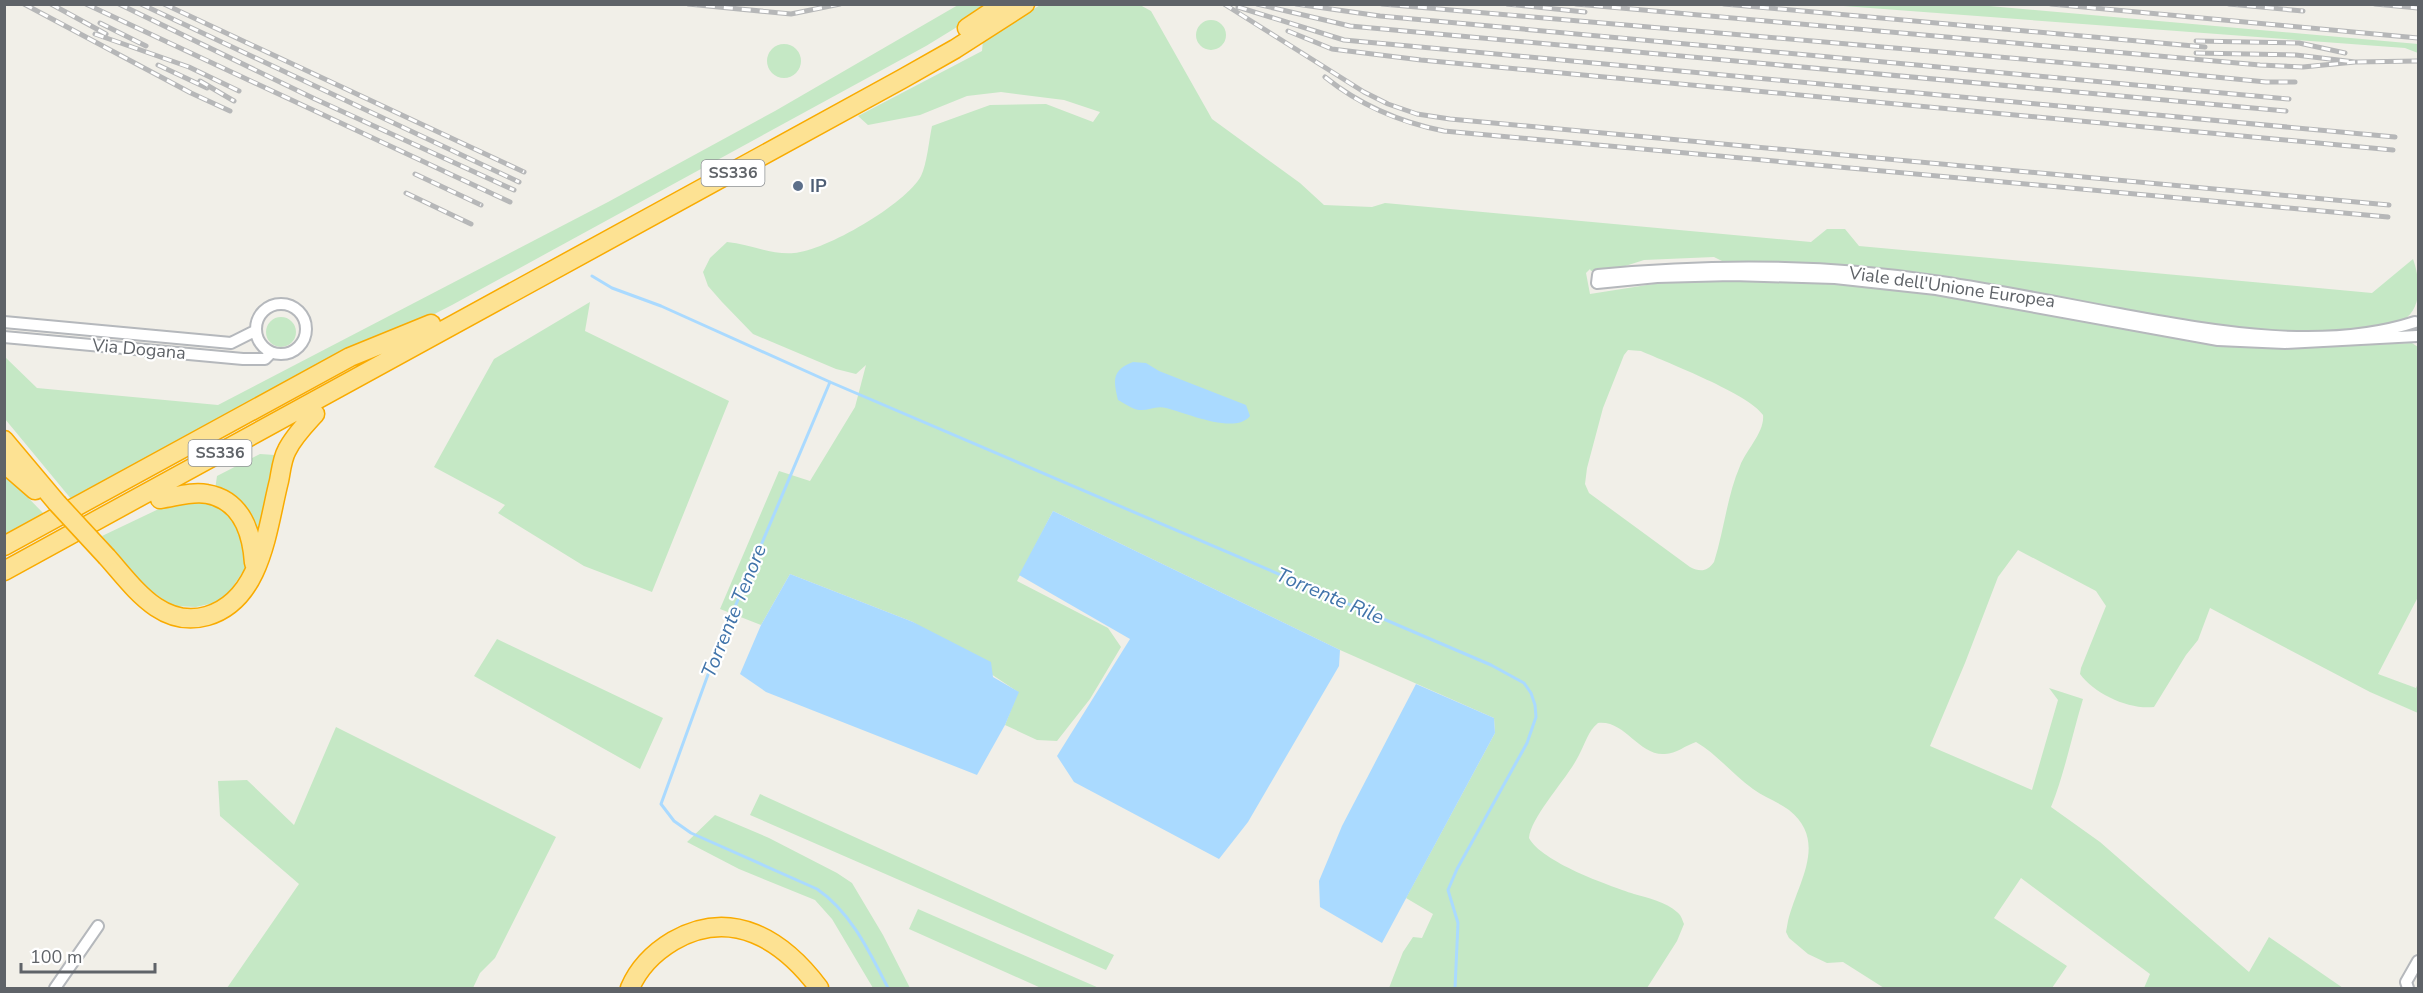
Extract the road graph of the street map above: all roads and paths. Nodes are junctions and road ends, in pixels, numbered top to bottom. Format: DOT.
graph roads {
  1 [pos="1003,4"];
  2 [pos="1025,4"];
  3 [pos="2417,317"];
  4 [pos="4,322"];
  5 [pos="434,330"];
  6 [pos="255,331"];
  7 [pos="2418,337"];
  8 [pos="4,338"];
  9 [pos="271,353"];
  10 [pos="315,414"];
  11 [pos="4,440"];
  12 [pos="4,463"];
  13 [pos="160,499"];
  14 [pos="57,503"];
  15 [pos="6,548"];
  16 [pos="4,571"];
  17 [pos="254,571"];
  18 [pos="4,585"];
  19 [pos="98,926"];
  20 [pos="2418,961"];
  21 [pos="633,981"];
  22 [pos="55,988"];
  23 [pos="819,988"];
  24 [pos="2408,988"];
  1 -- 5 [label="highway, SS336"];
  2 -- 5 [label="highway, SS336"];
  3 -- 7 [label="street"];
  3 -- 7 [label="street, Viale dell'Unione Europea"];
  4 -- 6 [label="street, Via Dogana"];
  5 -- 10 [label="highway"];
  5 -- 15 [label="highway"];
  5 -- 16 [label="highway, SS336"];
  6 -- 9 [label="street"];
  6 -- 9 [label="street, Via Dogana"];
  8 -- 9 [label="street, Via Dogana"];
  10 -- 13 [label="highway"];
  10 -- 17 [label="highway"];
  11 -- 14 [label="highway"];
  12 -- 14 [label="highway"];
  13 -- 17 [label="highway"];
  13 -- 18 [label="highway"];
  14 -- 17 [label="highway, bridge"];
  19 -- 22 [label="street"];
  20 -- 24 [label="street"];
  21 -- 23 [label="highway"];
}
